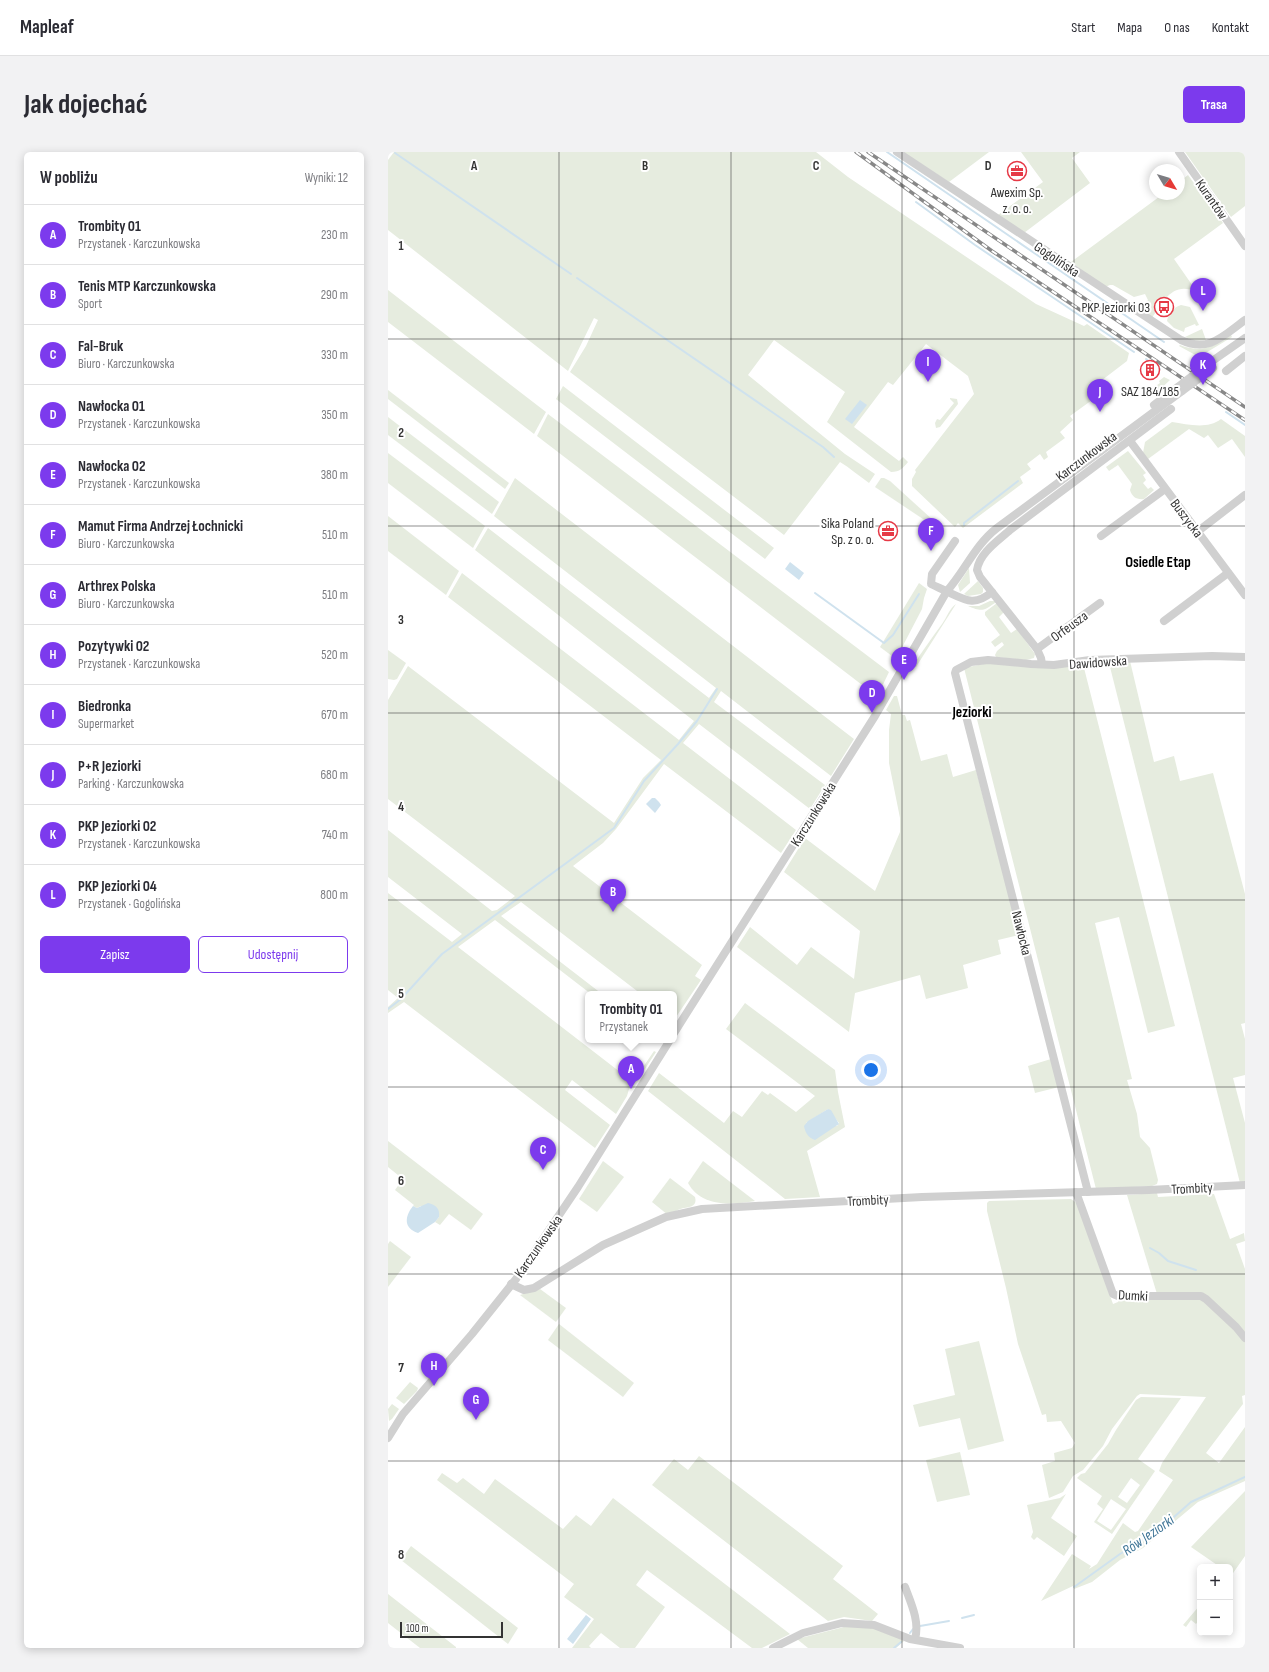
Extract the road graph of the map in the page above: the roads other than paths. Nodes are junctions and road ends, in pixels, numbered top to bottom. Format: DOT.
graph roads {
  1 [pos="897,152"];
  2 [pos="1179,152"];
  3 [pos="1245,246"];
  4 [pos="1245,320"];
  5 [pos="1245,338"];
  6 [pos="1245,343"];
  7 [pos="1245,356"];
  8 [pos="1210,366"];
  9 [pos="1226,371"];
  10 [pos="1171,409"];
  11 [pos="1130,440"];
  12 [pos="1165,489"];
  13 [pos="1245,495"];
  14 [pos="1197,532"];
  15 [pos="1101,536"];
  16 [pos="955,541"];
  17 [pos="1228,573"];
  18 [pos="947,591"];
  19 [pos="992,592"];
  20 [pos="1245,595"];
  21 [pos="1100,603"];
  22 [pos="1164,621"];
  23 [pos="1038,649"];
  24 [pos="1245,657"];
  25 [pos="1042,664"];
  26 [pos="955,673"];
  27 [pos="677,1028"];
  28 [pos="668,1043"];
  29 [pos="1245,1185"];
  30 [pos="1076,1192"];
  31 [pos="1088,1192"];
  32 [pos="511,1284"];
  33 [pos="1245,1338"];
  34 [pos="389,1432"];
  35 [pos="905,1587"];
  36 [pos="915,1639"];
  37 [pos="773,1648"];
  38 [pos="960,1648"];
  1 -- 4 [label="street, Gogolińska"];
  2 -- 3 [label="street, Kurantów"];
  5 -- 8 [label="street, Karczunkowska"];
  6 -- 8 [label="street, Karczunkowska"];
  7 -- 9 [label="street"];
  8 -- 18 [label="street, Karczunkowska, bridge"];
  10 -- 11 [label="street, Karczunkowska"];
  11 -- 12 [label="street, Buszycka"];
  11 -- 19 [label="street, Karczunkowska"];
  12 -- 14 [label="street, Buszycka"];
  12 -- 15 [label="street"];
  13 -- 14 [label="street"];
  14 -- 17 [label="street, Buszycka"];
  16 -- 18 [label="street"];
  17 -- 20 [label="street, Buszycka"];
  17 -- 22 [label="street"];
  18 -- 19 [label="street"];
  18 -- 27 [label="street, Karczunkowska"];
  19 -- 23 [label="street"];
  21 -- 23 [label="street, Orfeusza"];
  23 -- 25 [label="street"];
  24 -- 25 [label="street, Dawidowska"];
  25 -- 26 [label="street, Dawidowska"];
  26 -- 31 [label="street, Nawłocka"];
  28 -- 32 [label="street, Karczunkowska"];
  29 -- 31 [label="street, Trombity"];
  30 -- 31 [label="street, Trombity"];
  30 -- 32 [label="street, Trombity"];
  30 -- 33 [label="street, Dumki"];
  32 -- 34 [label="street, Karczunkowska"];
  35 -- 36 [label="street"];
  36 -- 37 [label="street"];
  36 -- 38 [label="street"];
}
